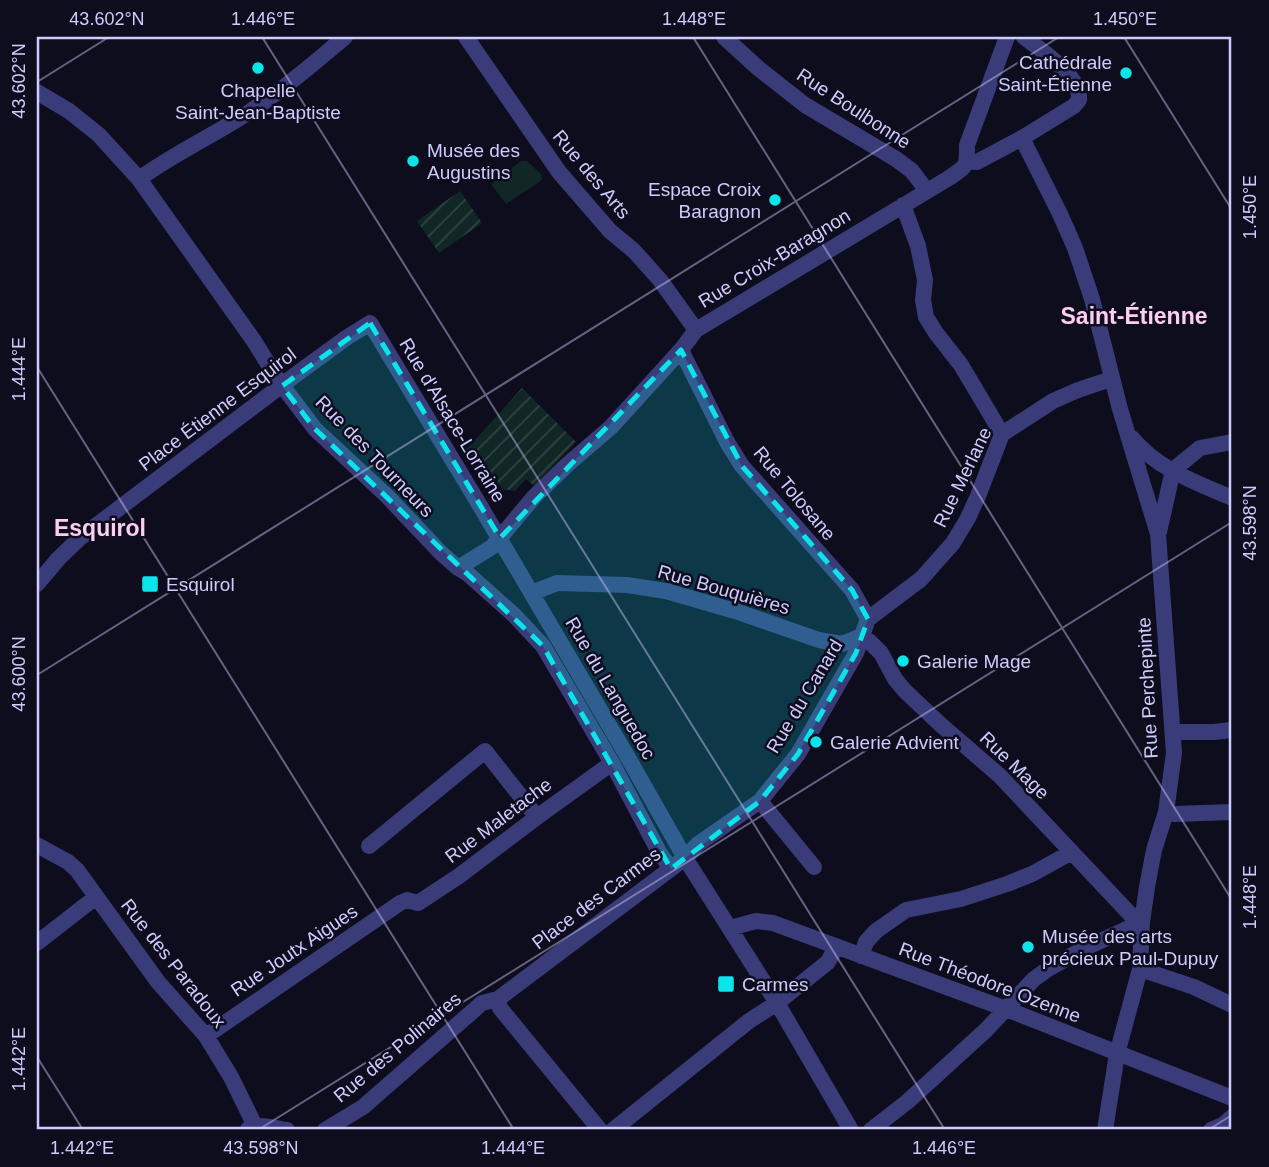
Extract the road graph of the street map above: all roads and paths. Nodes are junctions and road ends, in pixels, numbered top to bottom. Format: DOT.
graph roads {
  1 [pos="345,37"];
  2 [pos="466,37"];
  3 [pos="724,37"];
  4 [pos="1007,37"];
  5 [pos="1015,37"];
  6 [pos="1024,37"];
  7 [pos="37,92"];
  8 [pos="1021,138"];
  9 [pos="967,157"];
  10 [pos="139,179"];
  11 [pos="929,190"];
  12 [pos="903,205"];
  13 [pos="370,323"];
  14 [pos="696,330"];
  15 [pos="681,350"];
  16 [pos="1111,379"];
  17 [pos="282,386"];
  18 [pos="1002,434"];
  19 [pos="1128,434"];
  20 [pos="1232,442"];
  21 [pos="1173,470"];
  22 [pos="1232,498"];
  23 [pos="1158,534"];
  24 [pos="500,538"];
  25 [pos="458,568"];
  26 [pos="37,584"];
  27 [pos="532,593"];
  28 [pos="868,619"];
  29 [pos="862,636"];
  30 [pos="1232,730"];
  31 [pos="1172,732"];
  32 [pos="611,763"];
  33 [pos="760,801"];
  34 [pos="1166,812"];
  35 [pos="1232,812"];
  36 [pos="537,817"];
  37 [pos="37,845"];
  38 [pos="369,846"];
  39 [pos="1072,852"];
  40 [pos="685,858"];
  41 [pos="814,867"];
  42 [pos="671,869"];
  43 [pos="1147,887"];
  44 [pos="96,897"];
  45 [pos="407,900"];
  46 [pos="1118,900"];
  47 [pos="1142,922"];
  48 [pos="730,928"];
  49 [pos="37,943"];
  50 [pos="836,947"];
  51 [pos="861,956"];
  52 [pos="1140,969"];
  53 [pos="498,999"];
  54 [pos="777,1003"];
  55 [pos="1232,1005"];
  56 [pos="1006,1009"];
  57 [pos="206,1036"];
  58 [pos="1117,1054"];
  59 [pos="1232,1098"];
  60 [pos="1232,1117"];
  61 [pos="250,1128"];
  62 [pos="287,1130"];
  63 [pos="325,1130"];
  64 [pos="600,1130"];
  65 [pos="612,1130"];
  66 [pos="851,1130"];
  67 [pos="871,1130"];
  68 [pos="1105,1130"];
  69 [pos="1211,1130"];
  1 -- 10 [label="street"];
  2 -- 14 [label="street, Rue des Arts"];
  3 -- 11 [label="street, Rue Boulbonne"];
  4 -- 9 [label="street"];
  5 -- 9 [label="street"];
  6 -- 8 [label="street"];
  7 -- 10 [label="street, Rue des Tourneurs"];
  8 -- 9 [label="street"];
  8 -- 16 [label="street"];
  9 -- 11 [label="street, Rue Croix-Baragnon"];
  10 -- 17 [label="street, Rue des Tourneurs"];
  11 -- 12 [label="street, Rue Croix-Baragnon"];
  12 -- 14 [label="street, Rue Croix-Baragnon"];
  12 -- 18 [label="street"];
  13 -- 17 [label="street, Place Étienne Esquirol"];
  13 -- 24 [label="street, Rue d'Alsace-Lorraine"];
  14 -- 15 [label="street, Rue Croix-Baragnon"];
  15 -- 24 [label="street, Rue Croix-Baragnon"];
  15 -- 28 [label="street, Rue Tolosane"];
  16 -- 18 [label="street, Rue Merlane"];
  16 -- 19 [label="street"];
  17 -- 25 [label="street, Rue des Tourneurs"];
  17 -- 26 [label="street, Place Étienne Esquirol"];
  18 -- 28 [label="street, Rue Merlane"];
  19 -- 21 [label="street"];
  19 -- 23 [label="street"];
  20 -- 21 [label="street"];
  21 -- 22 [label="street"];
  21 -- 23 [label="street"];
  23 -- 31 [label="street, Rue Perchepinte"];
  24 -- 25 [label="street, Rue Croix-Baragnon"];
  24 -- 27 [label="street, Rue du Languedoc"];
  25 -- 32 [label="street, Rue du Languedoc"];
  27 -- 29 [label="street, Rue Bouquières"];
  27 -- 40 [label="street, Rue du Languedoc"];
  28 -- 29 [label="street, Rue du Canard"];
  29 -- 33 [label="street, Rue du Canard"];
  29 -- 39 [label="street, Rue Mage"];
  30 -- 31 [label="street"];
  31 -- 34 [label="street, Rue Perchepinte"];
  32 -- 36 [label="street, Rue Maletache"];
  32 -- 42 [label="street, Rue du Languedoc"];
  33 -- 40 [label="street, Rue du Canard"];
  33 -- 41 [label="street"];
  34 -- 35 [label="street"];
  34 -- 43 [label="street, Rue Perchepinte"];
  36 -- 38 [label="street"];
  36 -- 45 [label="street, Rue Maletache"];
  37 -- 44 [label="street, Rue des Paradoux"];
  39 -- 46 [label="street, Rue Mage"];
  39 -- 51 [label="street"];
  40 -- 42 [label="street, Place des Carmes"];
  40 -- 48 [label="street, Place des Carmes"];
  42 -- 53 [label="street, Place des Carmes"];
  43 -- 46 [label="street"];
  43 -- 47 [label="street, Rue Perchepinte"];
  44 -- 49 [label="street"];
  44 -- 57 [label="street, Rue des Paradoux"];
  45 -- 57 [label="street, Rue Joutx Aigues"];
  46 -- 47 [label="street, Rue Mage"];
  47 -- 52 [label="street, Rue Perchepinte"];
  47 -- 56 [label="street"];
  48 -- 50 [label="street, Rue Théodore Ozenne"];
  48 -- 54 [label="street, Place des Carmes"];
  50 -- 51 [label="street, Rue Théodore Ozenne"];
  50 -- 54 [label="street"];
  51 -- 56 [label="street, Rue Théodore Ozenne"];
  52 -- 55 [label="street"];
  52 -- 58 [label="street, Rue Perchepinte"];
  53 -- 63 [label="street, Rue des Polinaires"];
  53 -- 64 [label="street"];
  54 -- 65 [label="street"];
  54 -- 66 [label="street"];
  56 -- 58 [label="street, Rue Théodore Ozenne"];
  56 -- 67 [label="street"];
  57 -- 61 [label="street, Rue des Paradoux"];
  58 -- 59 [label="street, Rue Théodore Ozenne"];
  58 -- 68 [label="street, Rue Perchepinte"];
  60 -- 69 [label="street"];
  61 -- 62 [label="street"];
}
